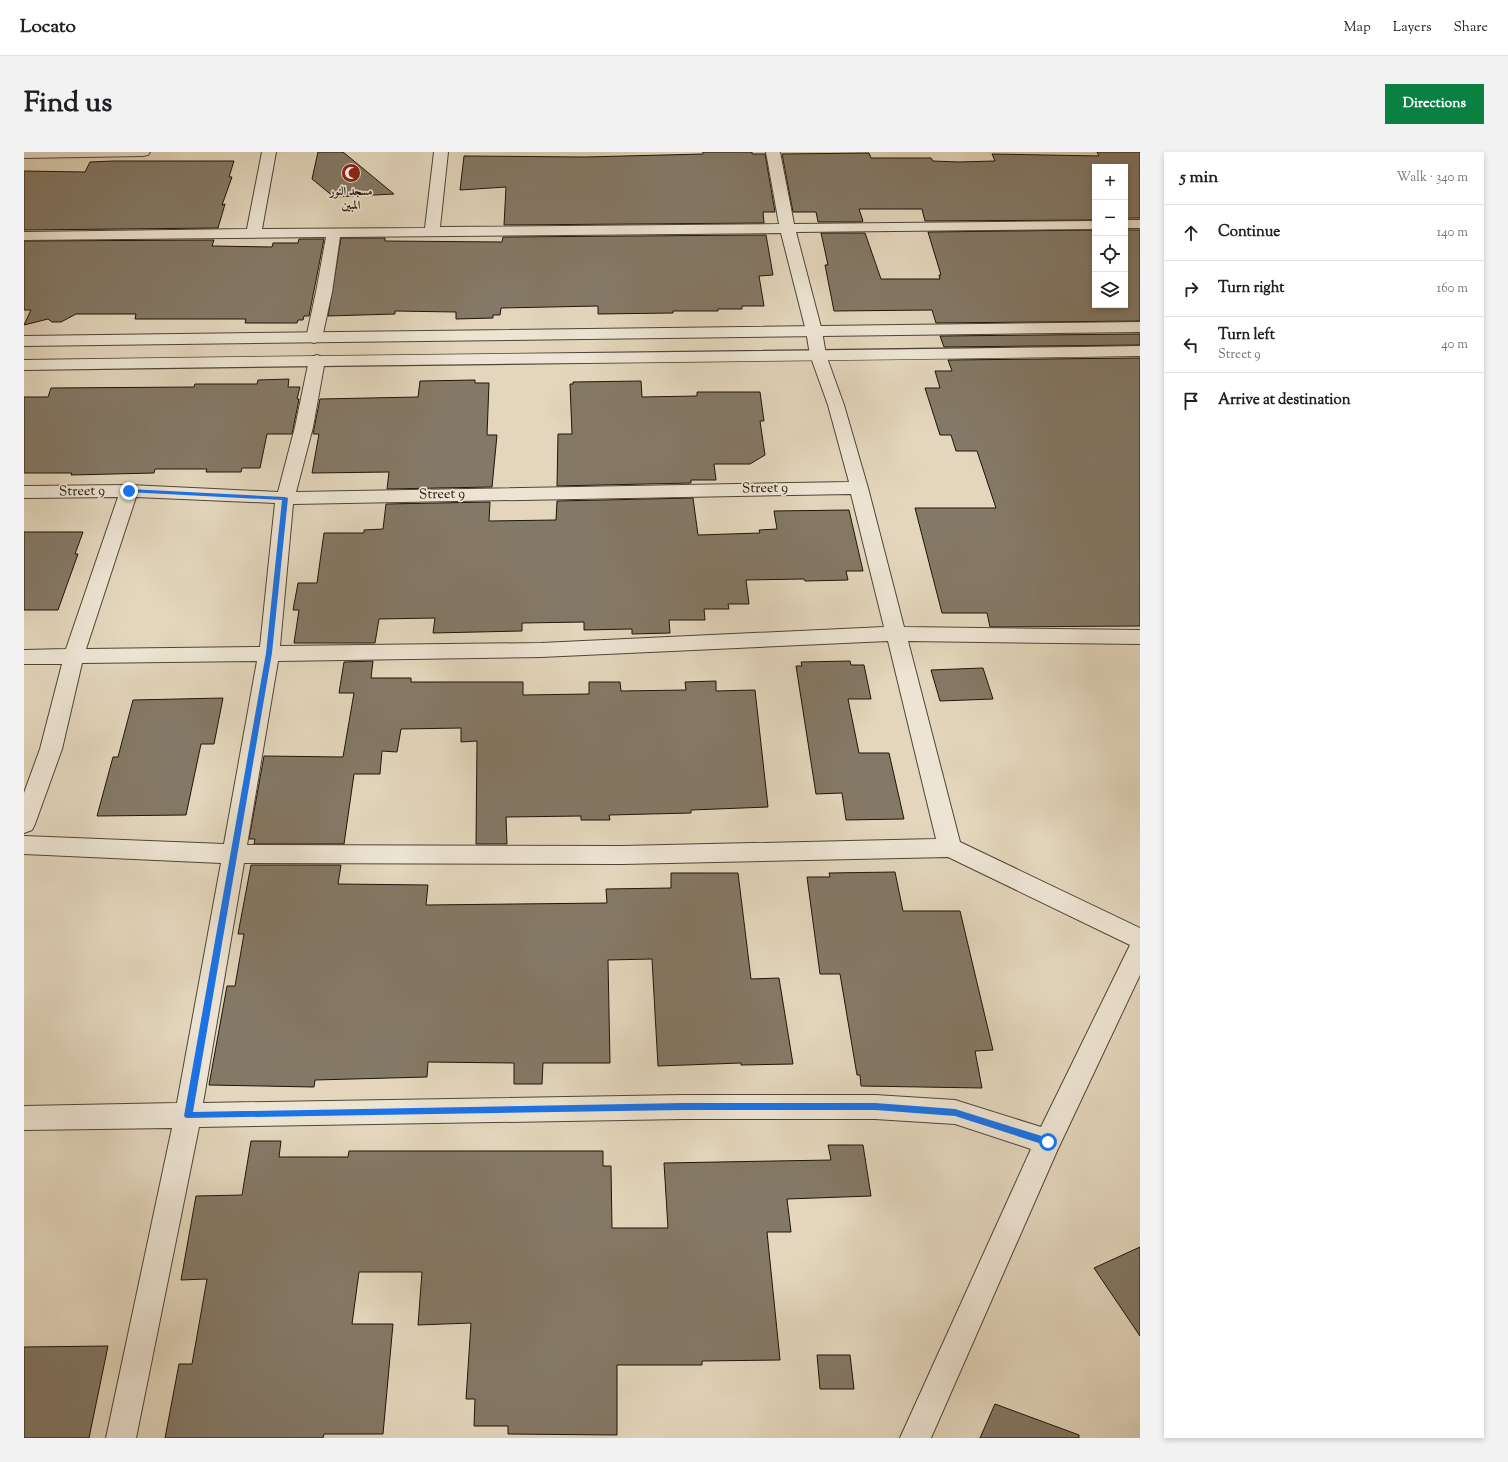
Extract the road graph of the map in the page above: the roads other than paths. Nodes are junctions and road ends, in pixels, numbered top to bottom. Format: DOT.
graph roads {
  1 [pos="143,152"];
  2 [pos="269,152"];
  3 [pos="441,152"];
  4 [pos="773,152"];
  5 [pos="24,154"];
  6 [pos="1128,224"];
  7 [pos="1140,224"];
  8 [pos="1092,225"];
  9 [pos="787,227"];
  10 [pos="432,230"];
  11 [pos="334,232"];
  12 [pos="254,233"];
  13 [pos="24,236"];
  14 [pos="1140,327"];
  15 [pos="814,331"];
  16 [pos="314,338"];
  17 [pos="24,341"];
  18 [pos="1140,351"];
  19 [pos="818,356"];
  20 [pos="316,360"];
  21 [pos="24,364"];
  22 [pos="859,488"];
  23 [pos="129,491"];
  24 [pos="24,492"];
  25 [pos="285,498"];
  26 [pos="895,634"];
  27 [pos="1140,636"];
  28 [pos="269,653"];
  29 [pos="74,656"];
  30 [pos="24,657"];
  31 [pos="24,824"];
  32 [pos="24,845"];
  33 [pos="950,848"];
  34 [pos="234,854"];
  35 [pos="1140,939"];
  36 [pos="1140,949"];
  37 [pos="188,1116"];
  38 [pos="24,1118"];
  39 [pos="1048,1142"];
  40 [pos="121,1438"];
  41 [pos="915,1438"];
  1 -- 5 [label="street"];
  2 -- 12 [label="street"];
  3 -- 10 [label="street"];
  4 -- 9 [label="street"];
  6 -- 7 [label="street"];
  8 -- 9 [label="street"];
  9 -- 10 [label="street"];
  9 -- 15 [label="street"];
  10 -- 11 [label="street"];
  11 -- 12 [label="street"];
  11 -- 16 [label="street"];
  12 -- 13 [label="street"];
  14 -- 15 [label="street"];
  15 -- 16 [label="street"];
  15 -- 19 [label="street"];
  16 -- 17 [label="street"];
  18 -- 19 [label="street"];
  19 -- 20 [label="street"];
  19 -- 22 [label="street"];
  20 -- 21 [label="street"];
  20 -- 25 [label="street"];
  22 -- 25 [label="street, Street 9"];
  22 -- 26 [label="street"];
  23 -- 24 [label="street, Street 9"];
  23 -- 25 [label="street, Street 9"];
  23 -- 29 [label="street"];
  25 -- 28 [label="street"];
  26 -- 27 [label="street"];
  26 -- 28 [label="street"];
  26 -- 33 [label="street"];
  28 -- 29 [label="street"];
  28 -- 34 [label="street"];
  29 -- 30 [label="street"];
  29 -- 31 [label="street"];
  32 -- 34 [label="street"];
  33 -- 34 [label="street"];
  33 -- 35 [label="street"];
  34 -- 37 [label="street"];
  36 -- 39 [label="street"];
  37 -- 38 [label="street"];
  37 -- 39 [label="street"];
  37 -- 40 [label="street"];
  39 -- 41 [label="street"];
}
